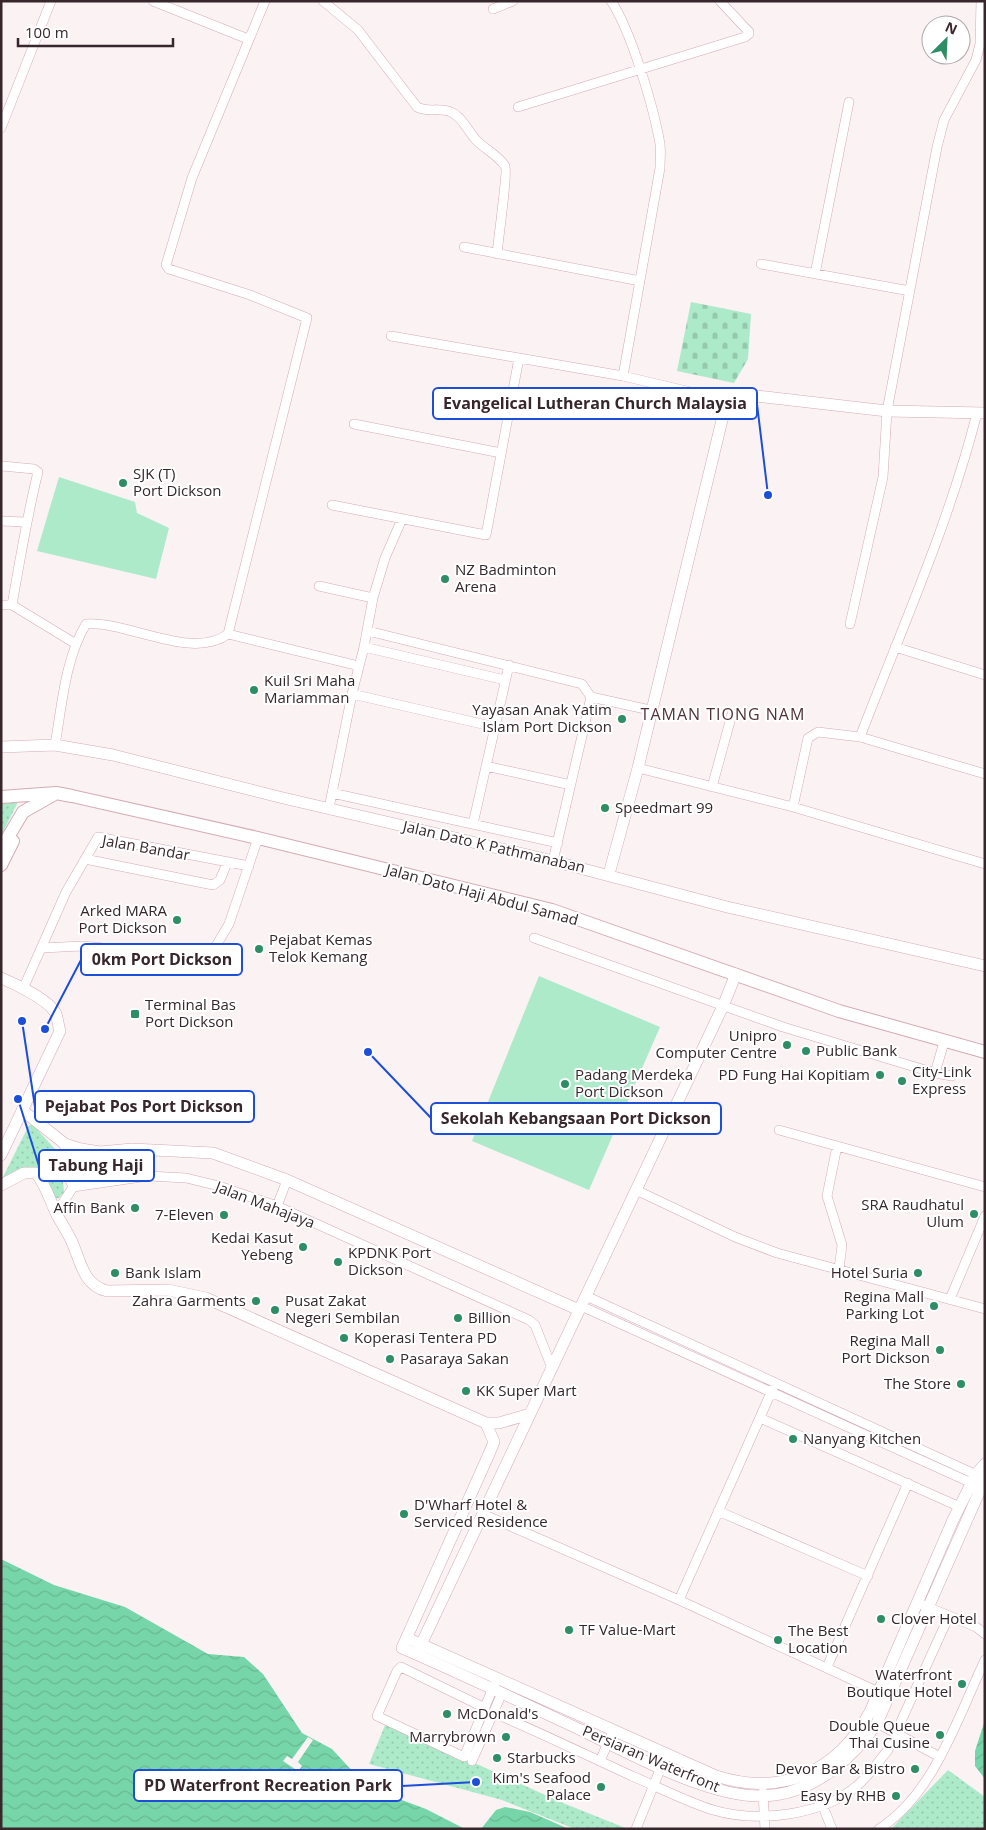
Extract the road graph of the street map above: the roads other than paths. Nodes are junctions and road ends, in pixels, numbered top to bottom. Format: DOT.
graph roads {
  1 [pos="51,1"];
  2 [pos="153,1"];
  3 [pos="265,1"];
  4 [pos="323,1"];
  5 [pos="513,1"];
  6 [pos="611,1"];
  7 [pos="720,1"];
  8 [pos="980,1"];
  9 [pos="493,9"];
  10 [pos="248,39"];
  11 [pos="639,70"];
  12 [pos="850,102"];
  13 [pos="518,107"];
  14 [pos="1,128"];
  15 [pos="464,247"];
  16 [pos="497,254"];
  17 [pos="762,264"];
  18 [pos="815,274"];
  19 [pos="640,281"];
  20 [pos="910,291"];
  21 [pos="391,336"];
  22 [pos="519,358"];
  23 [pos="622,376"];
  24 [pos="730,404"];
  25 [pos="887,411"];
  26 [pos="981,413"];
  27 [pos="354,424"];
  28 [pos="501,453"];
  29 [pos="2,466"];
  30 [pos="332,505"];
  31 [pos="402,519"];
  32 [pos="1,521"];
  33 [pos="25,522"];
  34 [pos="319,586"];
  35 [pos="373,598"];
  36 [pos="1,605"];
  37 [pos="12,605"];
  38 [pos="850,624"];
  39 [pos="368,631"];
  40 [pos="228,634"];
  41 [pos="76,644"];
  42 [pos="895,647"];
  43 [pos="364,648"];
  44 [pos="359,666"];
  45 [pos="509,666"];
  46 [pos="985,675"];
  47 [pos="505,680"];
  48 [pos="352,694"];
  49 [pos="591,697"];
  50 [pos="650,710"];
  51 [pos="732,714"];
  52 [pos="495,727"];
  53 [pos="860,737"];
  54 [pos="56,745"];
  55 [pos="1,747"];
  56 [pos="486,766"];
  57 [pos="638,768"];
  58 [pos="985,774"];
  59 [pos="571,785"];
  60 [pos="712,787"];
  61 [pos="56,793"];
  62 [pos="332,793"];
  63 [pos="1,797"];
  64 [pos="35,804"];
  65 [pos="793,807"];
  66 [pos="329,808"];
  67 [pos="473,824"];
  68 [pos="258,838"];
  69 [pos="558,843"];
  70 [pos="1,849"];
  71 [pos="85,859"];
  72 [pos="554,860"];
  73 [pos="227,863"];
  74 [pos="985,864"];
  75 [pos="1,865"];
  76 [pos="249,866"];
  77 [pos="609,874"];
  78 [pos="534,938"];
  79 [pos="42,948"];
  80 [pos="985,966"];
  81 [pos="736,974"];
  82 [pos="1,978"];
  83 [pos="23,989"];
  84 [pos="723,1006"];
  85 [pos="944,1042"];
  86 [pos="985,1052"];
  87 [pos="935,1073"];
  88 [pos="952,1076"];
  89 [pos="22,1110"];
  90 [pos="779,1130"];
  91 [pos="65,1144"];
  92 [pos="837,1146"];
  93 [pos="2,1152"];
  94 [pos="287,1180"];
  95 [pos="1,1185"];
  96 [pos="73,1187"];
  97 [pos="985,1188"];
  98 [pos="636,1190"];
  99 [pos="276,1206"];
  100 [pos="56,1214"];
  101 [pos="985,1216"];
  102 [pos="839,1269"];
  103 [pos="950,1299"];
  104 [pos="582,1304"];
  105 [pos="985,1310"];
  106 [pos="552,1368"];
  107 [pos="775,1383"];
  108 [pos="771,1392"];
  109 [pos="530,1414"];
  110 [pos="760,1418"];
  111 [pos="486,1423"];
  112 [pos="985,1464"];
  113 [pos="980,1480"];
  114 [pos="908,1483"];
  115 [pos="960,1507"];
  116 [pos="718,1511"];
  117 [pos="483,1514"];
  118 [pos="868,1576"];
  119 [pos="679,1600"];
  120 [pos="923,1605"];
  121 [pos="948,1616"];
  122 [pos="985,1634"];
  123 [pos="419,1649"];
  124 [pos="985,1660"];
  125 [pos="827,1667"];
  126 [pos="498,1678"];
  127 [pos="498,1691"];
  128 [pos="883,1694"];
  129 [pos="485,1708"];
  130 [pos="494,1713"];
  131 [pos="878,1722"];
  132 [pos="613,1731"];
  133 [pos="896,1731"];
  134 [pos="608,1743"];
  135 [pos="666,1755"];
  136 [pos="940,1757"];
  137 [pos="472,1761"];
  138 [pos="600,1761"];
  139 [pos="662,1767"];
  140 [pos="762,1784"];
  141 [pos="655,1786"];
  142 [pos="764,1796"];
  143 [pos="822,1804"];
  144 [pos="764,1816"];
  145 [pos="636,1829"];
  146 [pos="765,1829"];
  147 [pos="832,1829"];
  148 [pos="879,1829"];
  1 -- 14 [label="street"];
  2 -- 10 [label="street"];
  3 -- 10 [label="street"];
  4 -- 16 [label="street"];
  5 -- 9 [label="street"];
  6 -- 11 [label="street"];
  7 -- 11 [label="street"];
  8 -- 20 [label="street"];
  10 -- 40 [label="street"];
  11 -- 13 [label="street"];
  11 -- 19 [label="street"];
  12 -- 18 [label="street"];
  15 -- 16 [label="street"];
  16 -- 19 [label="street"];
  17 -- 18 [label="street"];
  18 -- 20 [label="street"];
  19 -- 23 [label="street"];
  20 -- 25 [label="street"];
  21 -- 22 [label="street"];
  22 -- 23 [label="street"];
  22 -- 28 [label="street"];
  23 -- 24 [label="street"];
  24 -- 25 [label="street"];
  24 -- 50 [label="street"];
  25 -- 26 [label="street"];
  25 -- 38 [label="street"];
  26 -- 42 [label="street"];
  27 -- 28 [label="street"];
  28 -- 31 [label="street"];
  29 -- 33 [label="street"];
  30 -- 31 [label="street"];
  31 -- 35 [label="street"];
  32 -- 33 [label="street"];
  33 -- 37 [label="street"];
  34 -- 35 [label="street"];
  35 -- 39 [label="street"];
  36 -- 37 [label="street"];
  37 -- 41 [label="street"];
  39 -- 43 [label="street"];
  39 -- 45 [label="street"];
  40 -- 41 [label="street"];
  40 -- 44 [label="street"];
  41 -- 54 [label="street"];
  42 -- 46 [label="street"];
  42 -- 53 [label="street"];
  43 -- 44 [label="street"];
  43 -- 47 [label="street"];
  44 -- 48 [label="street"];
  45 -- 47 [label="street"];
  45 -- 49 [label="street"];
  47 -- 52 [label="street"];
  48 -- 52 [label="street"];
  48 -- 62 [label="street"];
  49 -- 50 [label="street"];
  49 -- 59 [label="street"];
  50 -- 57 [label="street"];
  51 -- 60 [label="street"];
  52 -- 56 [label="street"];
  53 -- 58 [label="street"];
  53 -- 65 [label="street"];
  54 -- 55 [label="street, Jalan Dato K Pathmanaban"];
  54 -- 66 [label="street, Jalan Dato K Pathmanaban"];
  56 -- 59 [label="street"];
  56 -- 67 [label="street"];
  57 -- 60 [label="street"];
  57 -- 77 [label="street"];
  59 -- 69 [label="street"];
  60 -- 65 [label="street"];
  61 -- 63 [label="main road, Jalan Dato Haji Abdul Samad"];
  61 -- 64 [label="main road"];
  61 -- 68 [label="main road, Jalan Dato Haji Abdul Samad"];
  62 -- 66 [label="street"];
  62 -- 67 [label="street"];
  64 -- 70 [label="main road"];
  64 -- 75 [label="main road"];
  65 -- 74 [label="street"];
  66 -- 72 [label="street, Jalan Dato K Pathmanaban"];
  67 -- 69 [label="street"];
  68 -- 76 [label="street"];
  68 -- 81 [label="main road, Jalan Dato Haji Abdul Samad"];
  69 -- 72 [label="street"];
  71 -- 73 [label="street, Jalan Bandar"];
  71 -- 73 [label="street"];
  71 -- 79 [label="street, Jalan Bandar"];
  72 -- 77 [label="street, Jalan Dato K Pathmanaban"];
  73 -- 76 [label="street, Jalan Bandar"];
  76 -- 79 [label="street"];
  77 -- 80 [label="street, Jalan Dato K Pathmanaban"];
  78 -- 84 [label="street"];
  79 -- 83 [label="street, Jalan Bandar"];
  81 -- 84 [label="street"];
  81 -- 85 [label="main road, Jalan Dato Haji Abdul Samad"];
  82 -- 83 [label="street"];
  83 -- 89 [label="street"];
  84 -- 87 [label="street"];
  84 -- 98 [label="street"];
  85 -- 86 [label="main road, Jalan Dato Haji Abdul Samad"];
  85 -- 87 [label="street"];
  87 -- 88 [label="street"];
  89 -- 91 [label="street"];
  89 -- 93 [label="street"];
  90 -- 92 [label="street"];
  91 -- 94 [label="street"];
  91 -- 96 [label="street"];
  92 -- 97 [label="street"];
  92 -- 102 [label="street"];
  94 -- 99 [label="street"];
  94 -- 104 [label="street"];
  95 -- 100 [label="street"];
  96 -- 99 [label="street, Jalan Mahajaya"];
  96 -- 100 [label="street"];
  98 -- 102 [label="street"];
  98 -- 104 [label="street"];
  99 -- 106 [label="street, Jalan Mahajaya"];
  100 -- 111 [label="street"];
  101 -- 103 [label="street"];
  102 -- 103 [label="street"];
  103 -- 105 [label="street"];
  104 -- 106 [label="street"];
  104 -- 107 [label="street"];
  104 -- 108 [label="street"];
  106 -- 109 [label="street"];
  107 -- 108 [label="street"];
  107 -- 113 [label="street"];
  108 -- 110 [label="street"];
  108 -- 113 [label="street"];
  109 -- 111 [label="street"];
  109 -- 117 [label="street"];
  110 -- 114 [label="street"];
  110 -- 116 [label="street"];
  111 -- 123 [label="street"];
  112 -- 113 [label="street, Persiaran Waterfront"];
  113 -- 115 [label="street, Persiaran Waterfront"];
  113 -- 120 [label="street, Persiaran Waterfront"];
  114 -- 115 [label="street"];
  114 -- 118 [label="street"];
  115 -- 120 [label="street, Persiaran Waterfront"];
  116 -- 118 [label="street"];
  116 -- 119 [label="street"];
  117 -- 119 [label="street"];
  117 -- 123 [label="street"];
  118 -- 125 [label="street"];
  119 -- 125 [label="street"];
  120 -- 121 [label="street"];
  120 -- 128 [label="street, Persiaran Waterfront"];
  121 -- 122 [label="street"];
  121 -- 133 [label="street"];
  123 -- 126 [label="street, Persiaran Waterfront"];
  123 -- 127 [label="street, Persiaran Waterfront"];
  124 -- 136 [label="street"];
  125 -- 128 [label="street"];
  126 -- 127 [label="street"];
  126 -- 132 [label="street, Persiaran Waterfront"];
  127 -- 129 [label="street"];
  127 -- 130 [label="street"];
  127 -- 134 [label="street, Persiaran Waterfront"];
  128 -- 131 [label="street, Persiaran Waterfront"];
  128 -- 140 [label="street, Persiaran Waterfront"];
  129 -- 129 [label="street"];
  130 -- 137 [label="street"];
  130 -- 138 [label="street"];
  131 -- 133 [label="street"];
  131 -- 142 [label="street, Persiaran Waterfront"];
  132 -- 134 [label="street"];
  132 -- 135 [label="street, Persiaran Waterfront"];
  133 -- 136 [label="street"];
  133 -- 143 [label="street"];
  134 -- 138 [label="street"];
  134 -- 139 [label="street, Persiaran Waterfront"];
  135 -- 139 [label="street, Persiaran Waterfront"];
  135 -- 140 [label="street, Persiaran Waterfront"];
  136 -- 148 [label="street"];
  138 -- 141 [label="street"];
  139 -- 141 [label="street, Persiaran Waterfront"];
  139 -- 142 [label="street, Persiaran Waterfront"];
  140 -- 142 [label="street"];
  141 -- 144 [label="street"];
  141 -- 145 [label="street, Persiaran Waterfront"];
  142 -- 144 [label="street"];
  143 -- 144 [label="street"];
  143 -- 147 [label="street"];
  144 -- 146 [label="street"];
}
